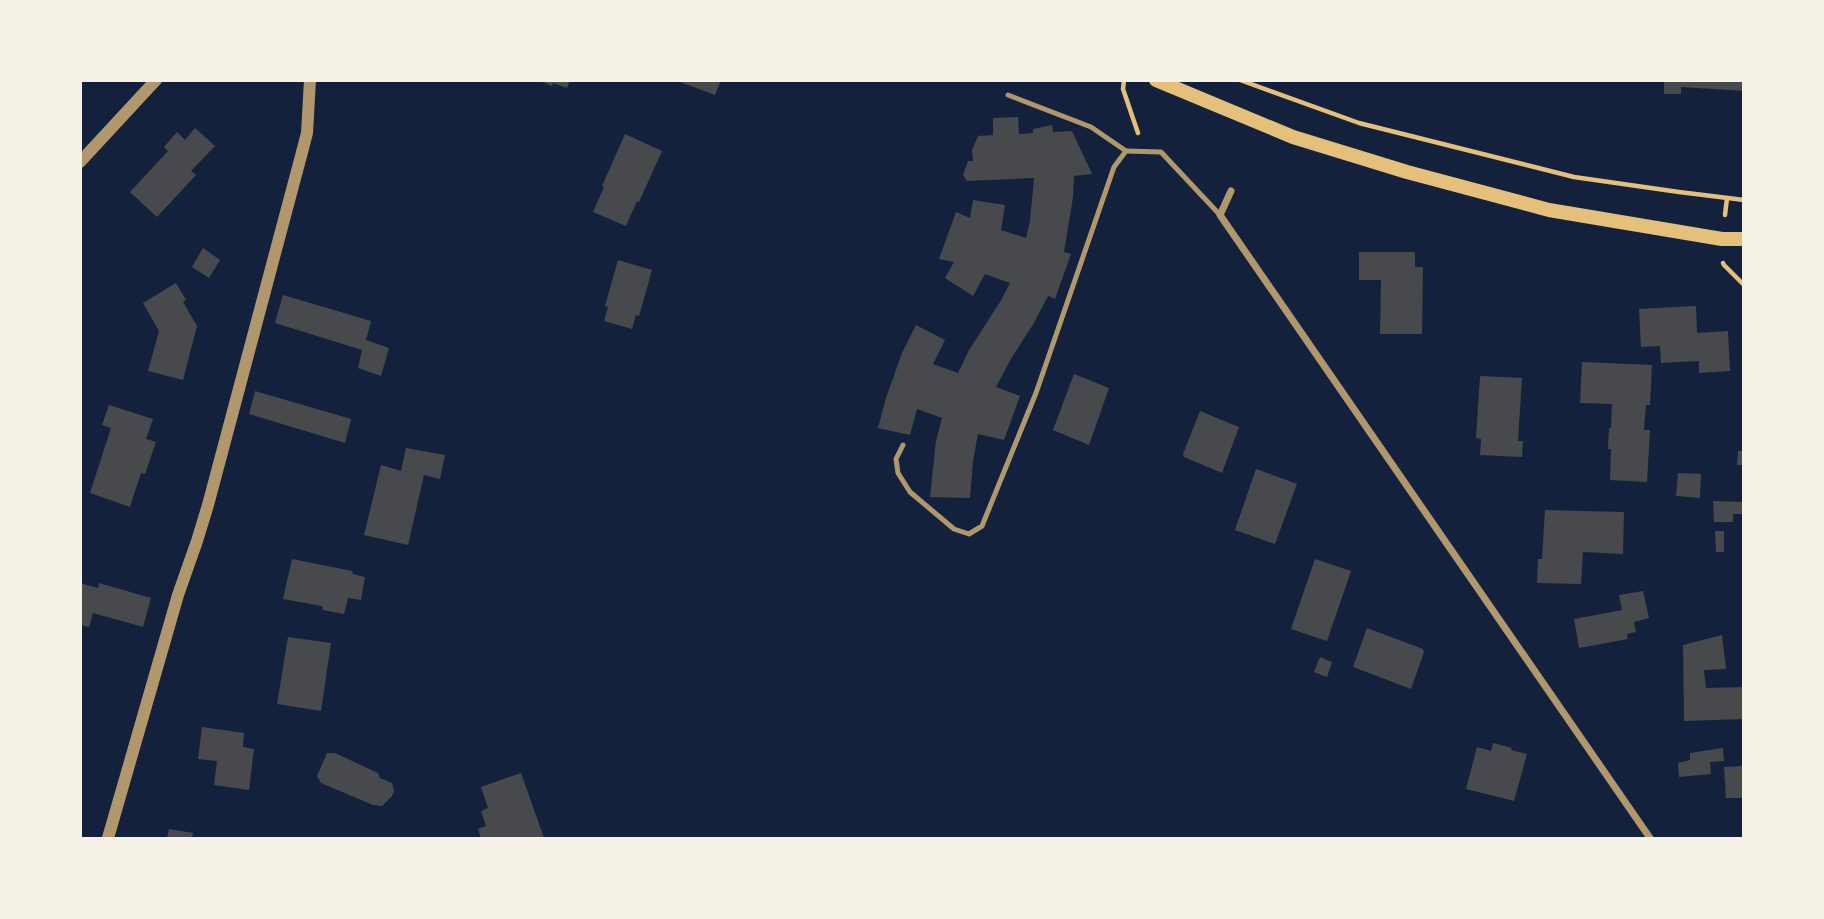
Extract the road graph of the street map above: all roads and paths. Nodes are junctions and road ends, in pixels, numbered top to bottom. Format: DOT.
graph roads {
  1 [pos="156,80"];
  2 [pos="310,80"];
  3 [pos="1124,80"];
  4 [pos="1156,80"];
  5 [pos="1240,80"];
  6 [pos="1008,95"];
  7 [pos="1126,151"];
  8 [pos="1145,152"];
  9 [pos="80,162"];
  10 [pos="1231,191"];
  11 [pos="1744,200"];
  12 [pos="1220,215"];
  13 [pos="1742,240"];
  14 [pos="903,445"];
  15 [pos="108,838"];
  16 [pos="1650,838"];
  1 -- 9 [label="street"];
  2 -- 15 [label="street"];
  3 -- 8 [label="path"];
  4 -- 13 [label="main road"];
  5 -- 11 [label="path"];
  6 -- 7 [label="lane"];
  7 -- 8 [label="lane"];
  7 -- 14 [label="lane"];
  8 -- 12 [label="lane"];
  10 -- 12 [label="street"];
  12 -- 16 [label="street"];
}
